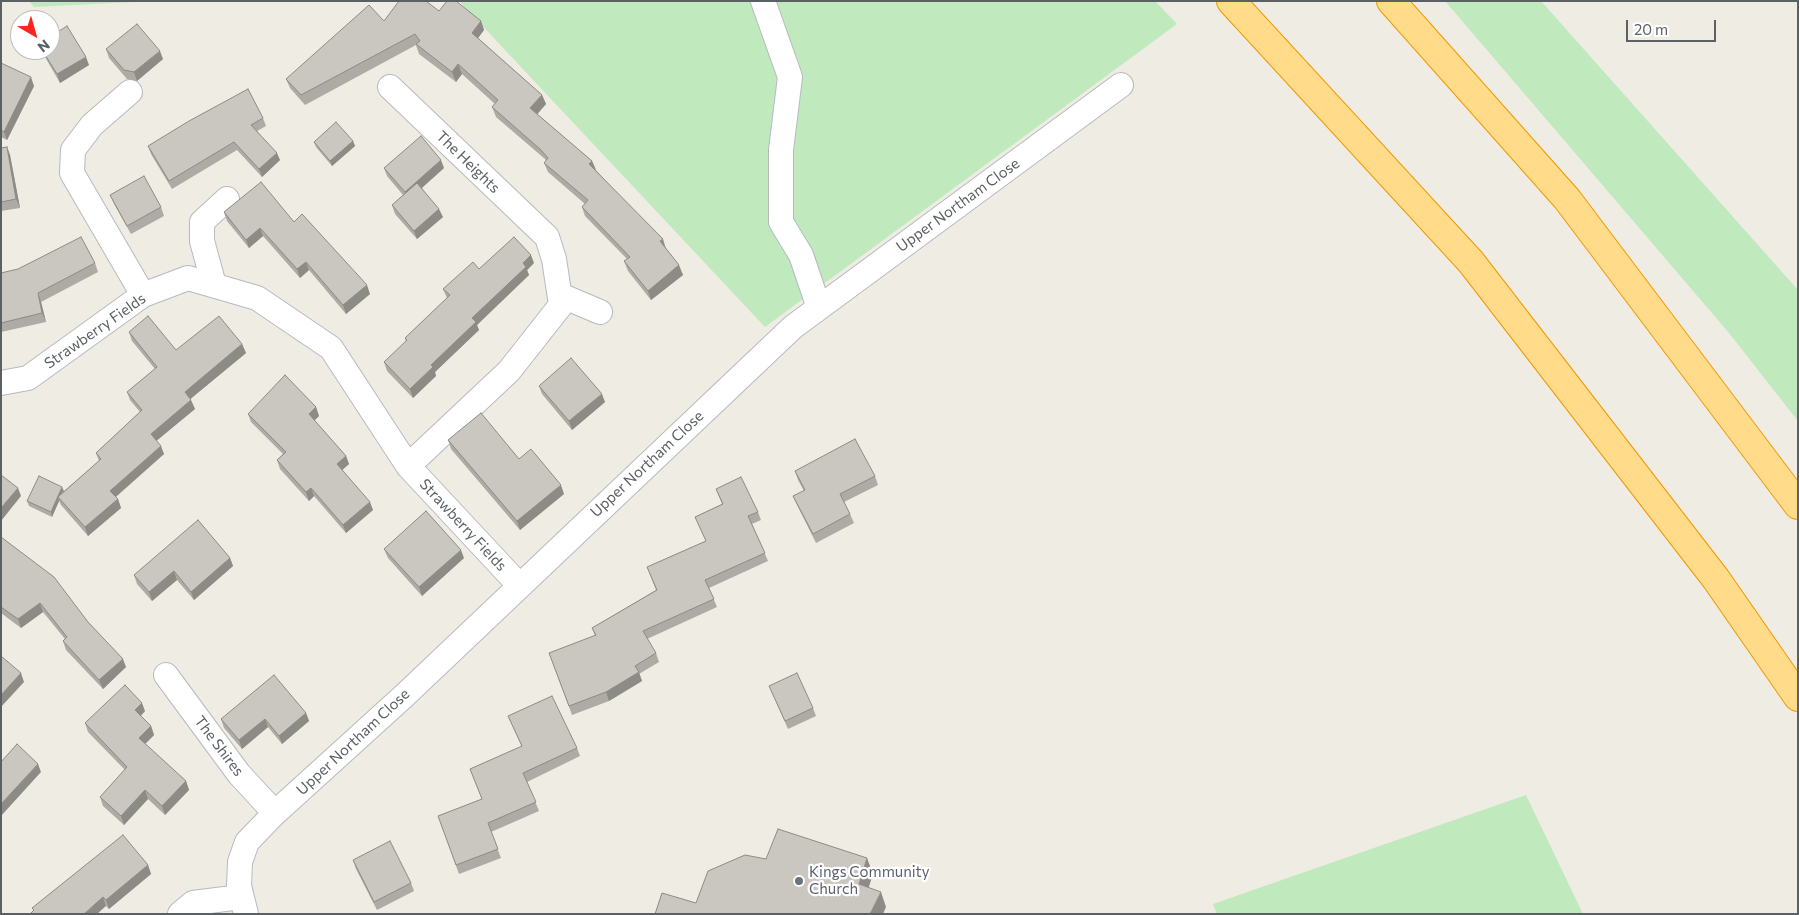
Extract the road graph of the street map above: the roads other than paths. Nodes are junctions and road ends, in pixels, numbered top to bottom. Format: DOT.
graph roads {
  1 [pos="763,1"];
  2 [pos="1230,1"];
  3 [pos="1391,1"];
  4 [pos="1121,85"];
  5 [pos="390,87"];
  6 [pos="130,92"];
  7 [pos="227,199"];
  8 [pos="547,237"];
  9 [pos="214,286"];
  10 [pos="143,295"];
  11 [pos="560,295"];
  12 [pos="819,308"];
  13 [pos="600,312"];
  14 [pos="1,383"];
  15 [pos="408,466"];
  16 [pos="1798,505"];
  17 [pos="519,585"];
  18 [pos="166,675"];
  19 [pos="1798,697"];
  20 [pos="275,814"];
  21 [pos="243,906"];
  22 [pos="180,914"];
  1 -- 12 [label="street"];
  2 -- 19 [label="highway"];
  3 -- 16 [label="highway"];
  4 -- 12 [label="street, Upper Northam Close"];
  5 -- 8 [label="street, The Heights"];
  6 -- 10 [label="street"];
  7 -- 9 [label="street"];
  8 -- 11 [label="street, Strawberry Fields"];
  9 -- 10 [label="street, Strawberry Fields"];
  9 -- 15 [label="street, Strawberry Fields"];
  10 -- 14 [label="street, Strawberry Fields"];
  11 -- 13 [label="street"];
  11 -- 15 [label="street, Strawberry Fields"];
  12 -- 17 [label="street, Upper Northam Close"];
  15 -- 17 [label="street, Strawberry Fields"];
  17 -- 20 [label="street, Upper Northam Close"];
  18 -- 20 [label="street, The Shires"];
  20 -- 21 [label="street, Upper Northam Close"];
  21 -- 22 [label="street, Upper Northam Close"];
}
